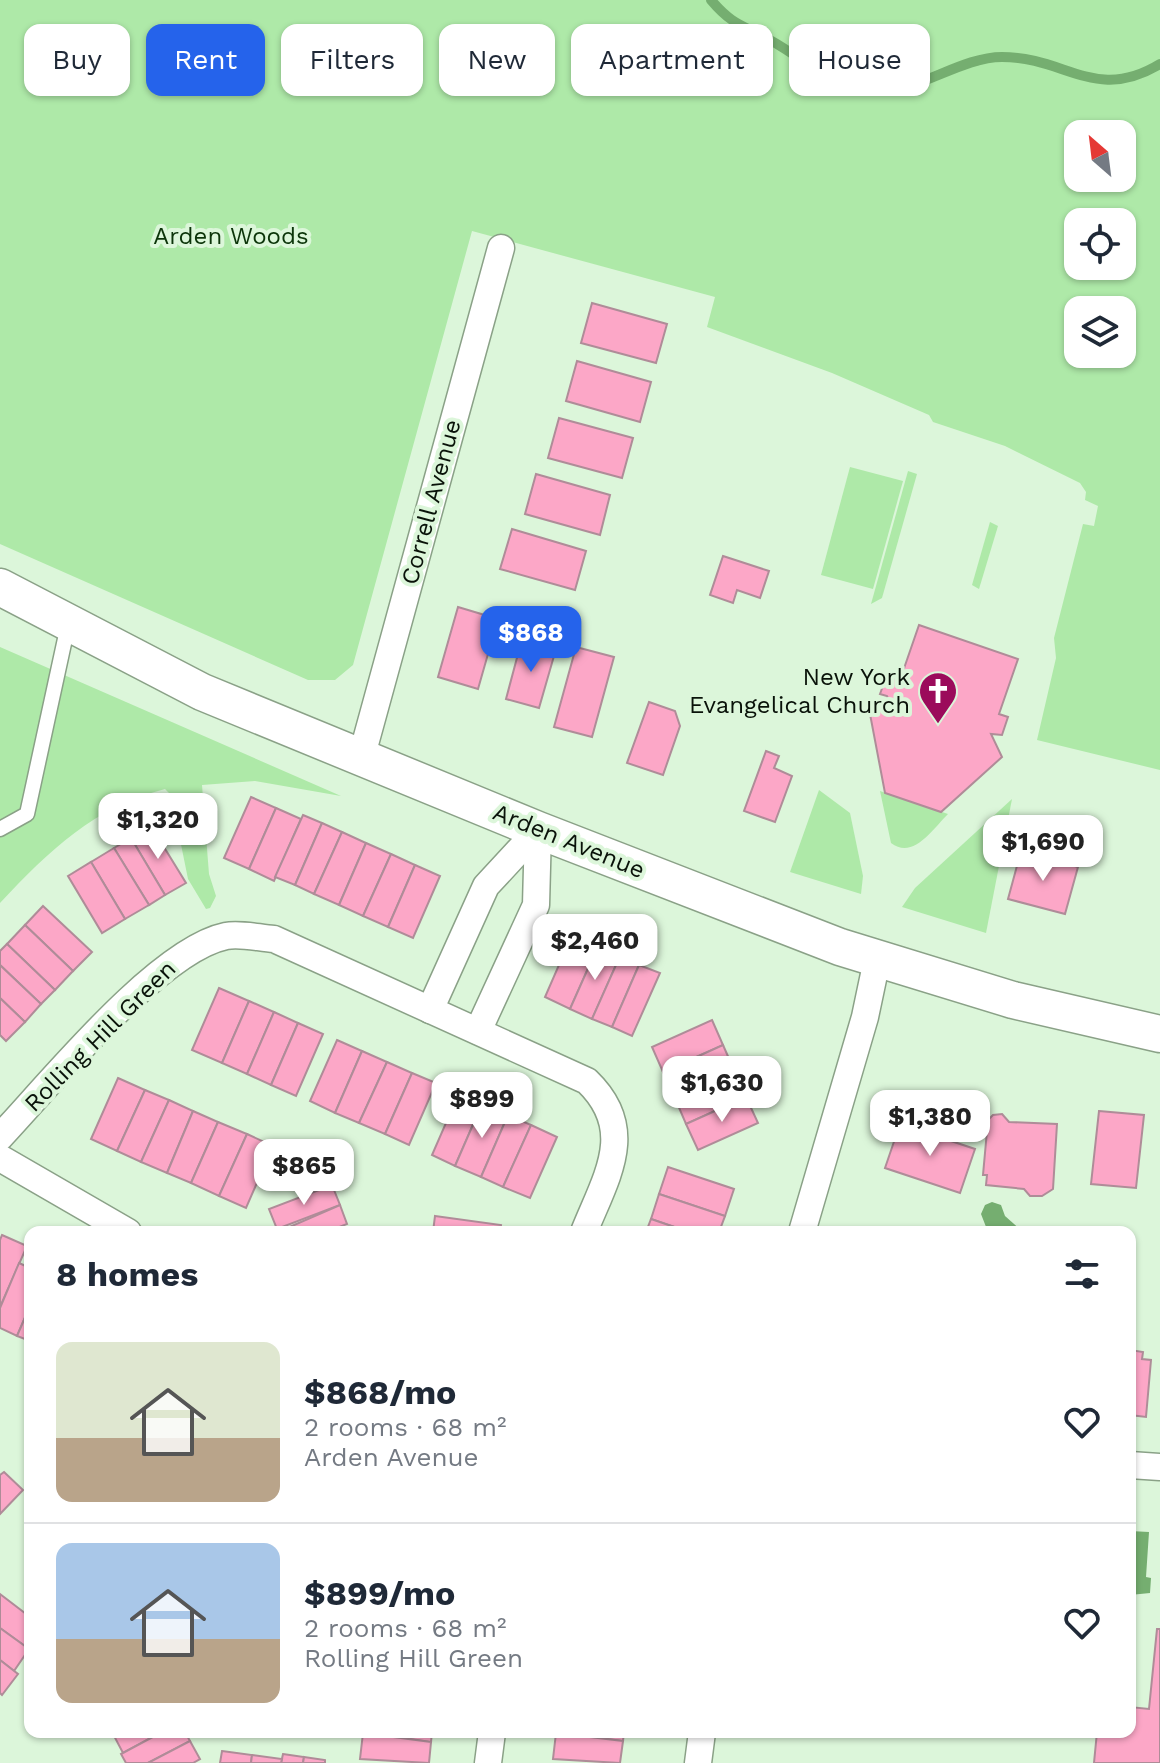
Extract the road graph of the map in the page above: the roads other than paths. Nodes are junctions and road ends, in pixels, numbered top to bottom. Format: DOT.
graph roads {
  1 [pos="501,248"];
  2 [pos="0,587"];
  3 [pos="68,625"];
  4 [pos="362,755"];
  5 [pos="0,829"];
  6 [pos="538,830"];
  7 [pos="877,960"];
  8 [pos="430,1010"];
  9 [pos="478,1031"];
  10 [pos="1160,1034"];
  11 [pos="0,1137"];
  12 [pos="0,1158"];
  13 [pos="118,1226"];
  14 [pos="586,1226"];
  15 [pos="804,1226"];
  16 [pos="1136,1465"];
  17 [pos="1160,1467"];
  18 [pos="491,1738"];
  19 [pos="701,1738"];
  20 [pos="488,1763"];
  21 [pos="698,1763"];
  1 -- 4 [label="street, Correll Avenue"];
  2 -- 3 [label="street, Arden Avenue"];
  3 -- 4 [label="street, Arden Avenue"];
  3 -- 5 [label="lane"];
  4 -- 6 [label="street, Arden Avenue"];
  6 -- 7 [label="street, Arden Avenue"];
  6 -- 8 [label="street"];
  6 -- 9 [label="street"];
  7 -- 10 [label="street, Arden Avenue"];
  7 -- 15 [label="street"];
  8 -- 9 [label="street, Rolling Hill Green"];
  8 -- 11 [label="street, Rolling Hill Green"];
  9 -- 14 [label="street, Rolling Hill Green"];
  12 -- 13 [label="street"];
  16 -- 17 [label="street"];
  18 -- 20 [label="street"];
  19 -- 21 [label="street"];
}
